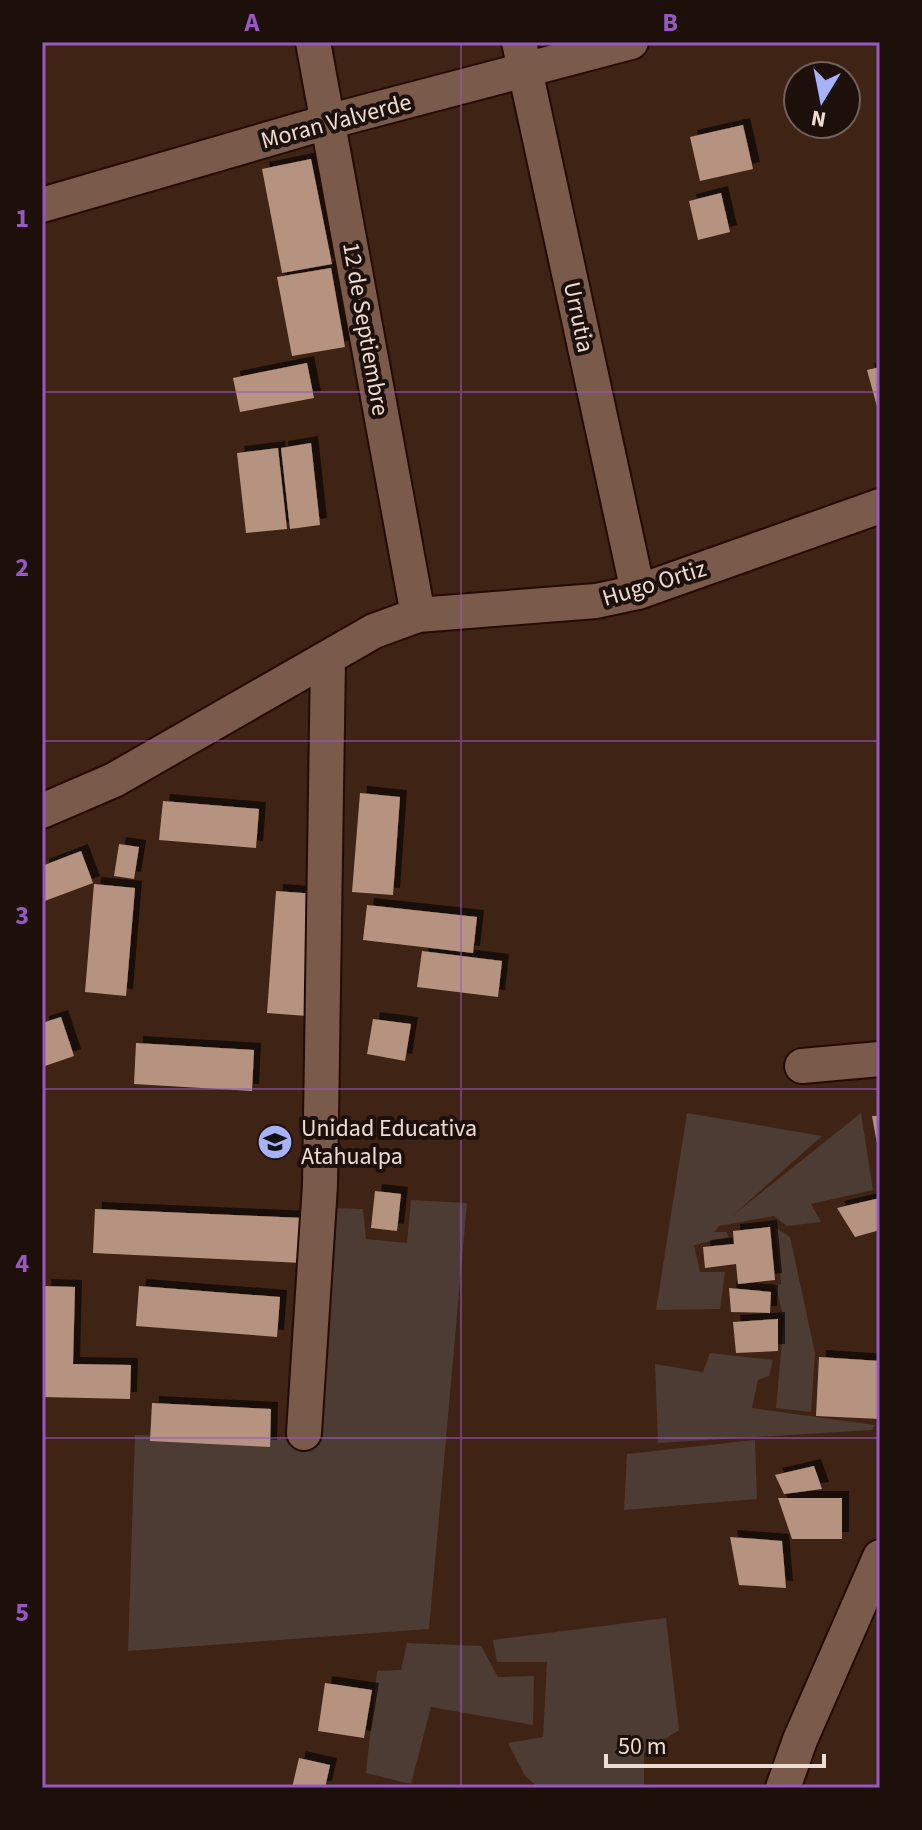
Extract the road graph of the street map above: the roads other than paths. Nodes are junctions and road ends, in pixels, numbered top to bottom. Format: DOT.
graph roads {
  1 [pos="313,42"];
  2 [pos="631,42"];
  3 [pos="523,56"];
  4 [pos="327,122"];
  5 [pos="42,205"];
  6 [pos="880,506"];
  7 [pos="638,592"];
  8 [pos="418,615"];
  9 [pos="328,659"];
  10 [pos="42,811"];
  11 [pos="880,1059"];
  12 [pos="802,1066"];
  13 [pos="304,1433"];
  14 [pos="880,1557"];
  15 [pos="783,1788"];
  1 -- 4 [label="street, 12 de Septiembre"];
  2 -- 3 [label="street, Moran Valverde"];
  3 -- 4 [label="street, Moran Valverde"];
  3 -- 7 [label="street, Urrutia"];
  4 -- 5 [label="street, Moran Valverde"];
  4 -- 8 [label="street, 12 de Septiembre"];
  6 -- 7 [label="street, Hugo Ortiz"];
  7 -- 8 [label="street, Hugo Ortiz"];
  8 -- 9 [label="street, Hugo Ortiz"];
  9 -- 10 [label="street, Hugo Ortiz"];
  9 -- 13 [label="street"];
  11 -- 12 [label="street"];
  14 -- 15 [label="street"];
}
